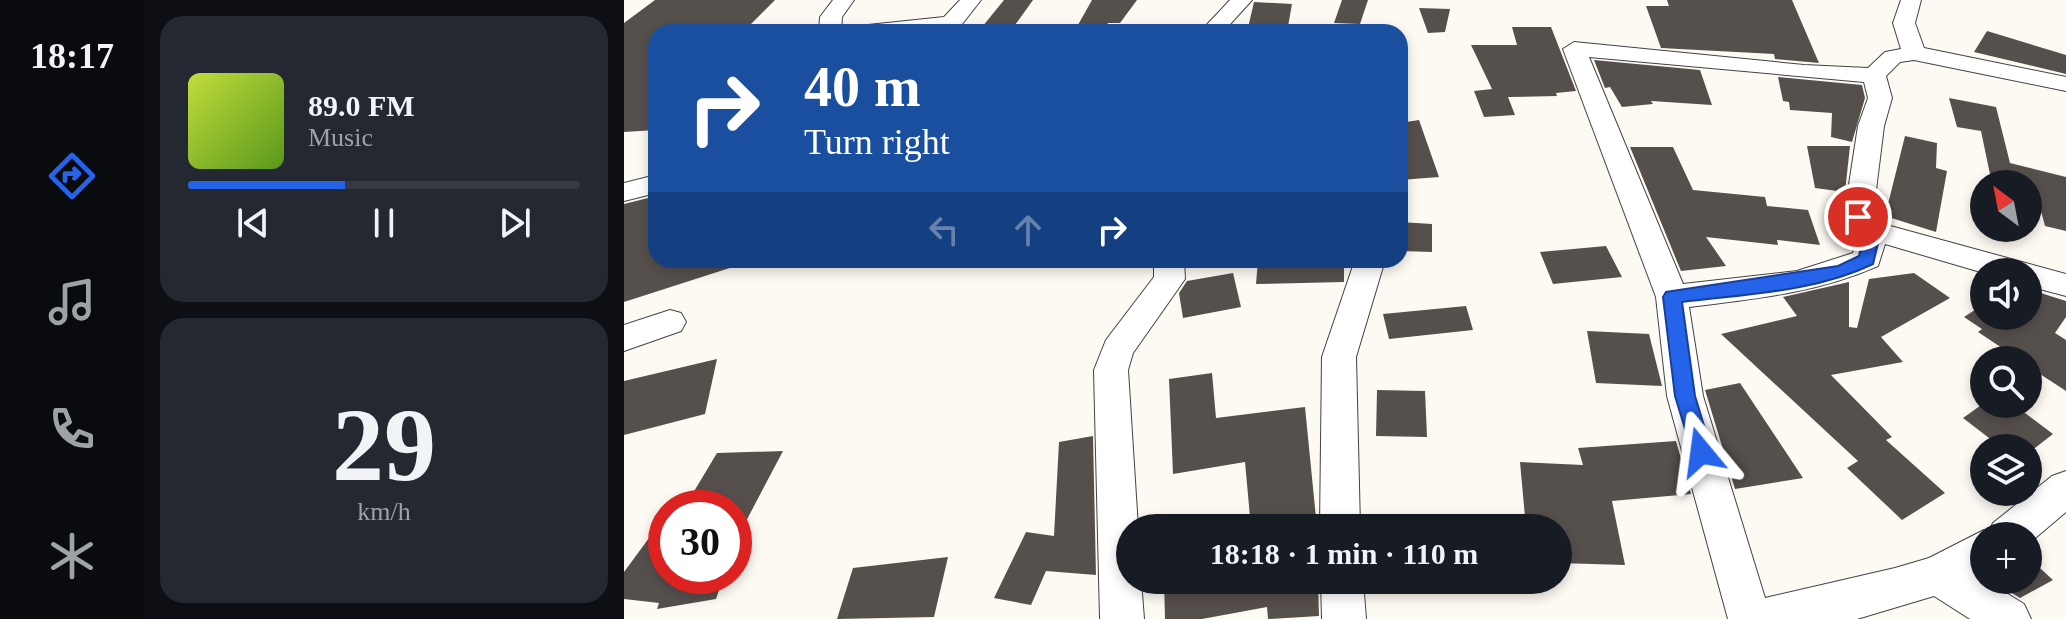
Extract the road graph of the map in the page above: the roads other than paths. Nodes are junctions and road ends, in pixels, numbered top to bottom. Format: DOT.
graph roads {
  1 [pos="844,0"];
  2 [pos="971,0"];
  3 [pos="1242,0"];
  4 [pos="1911,0"];
  5 [pos="831,24"];
  6 [pos="942,24"];
  7 [pos="1219,24"];
  8 [pos="1914,53"];
  9 [pos="1874,75"];
  10 [pos="2066,84"];
  11 [pos="648,186"];
  12 [pos="624,192"];
  13 [pos="1873,231"];
  14 [pos="1970,258"];
  15 [pos="1169,268"];
  16 [pos="1367,268"];
  17 [pos="2042,279"];
  18 [pos="2066,285"];
  19 [pos="1672,297"];
  20 [pos="670,322"];
  21 [pos="624,338"];
  22 [pos="2066,488"];
  23 [pos="1340,514"];
  24 [pos="2024,522"];
  25 [pos="1970,557"];
  26 [pos="1938,575"];
  27 [pos="1343,594"];
  28 [pos="1122,619"];
  29 [pos="1344,619"];
  30 [pos="1750,619"];
  31 [pos="1767,619"];
  32 [pos="2009,619"];
  1 -- 5 [label="street"];
  2 -- 6 [label="street"];
  3 -- 7 [label="street"];
  4 -- 8 [label="street"];
  8 -- 9 [label="street"];
  8 -- 10 [label="street"];
  9 -- 13 [label="street"];
  9 -- 19 [label="street"];
  11 -- 12 [label="street"];
  13 -- 14 [label="street"];
  13 -- 19 [label="street"];
  15 -- 28 [label="street"];
  16 -- 23 [label="street"];
  17 -- 18 [label="street"];
  19 -- 30 [label="street"];
  20 -- 21 [label="street"];
  22 -- 24 [label="street"];
  25 -- 26 [label="street"];
  26 -- 31 [label="street"];
  26 -- 32 [label="street"];
  27 -- 29 [label="street"];
}
